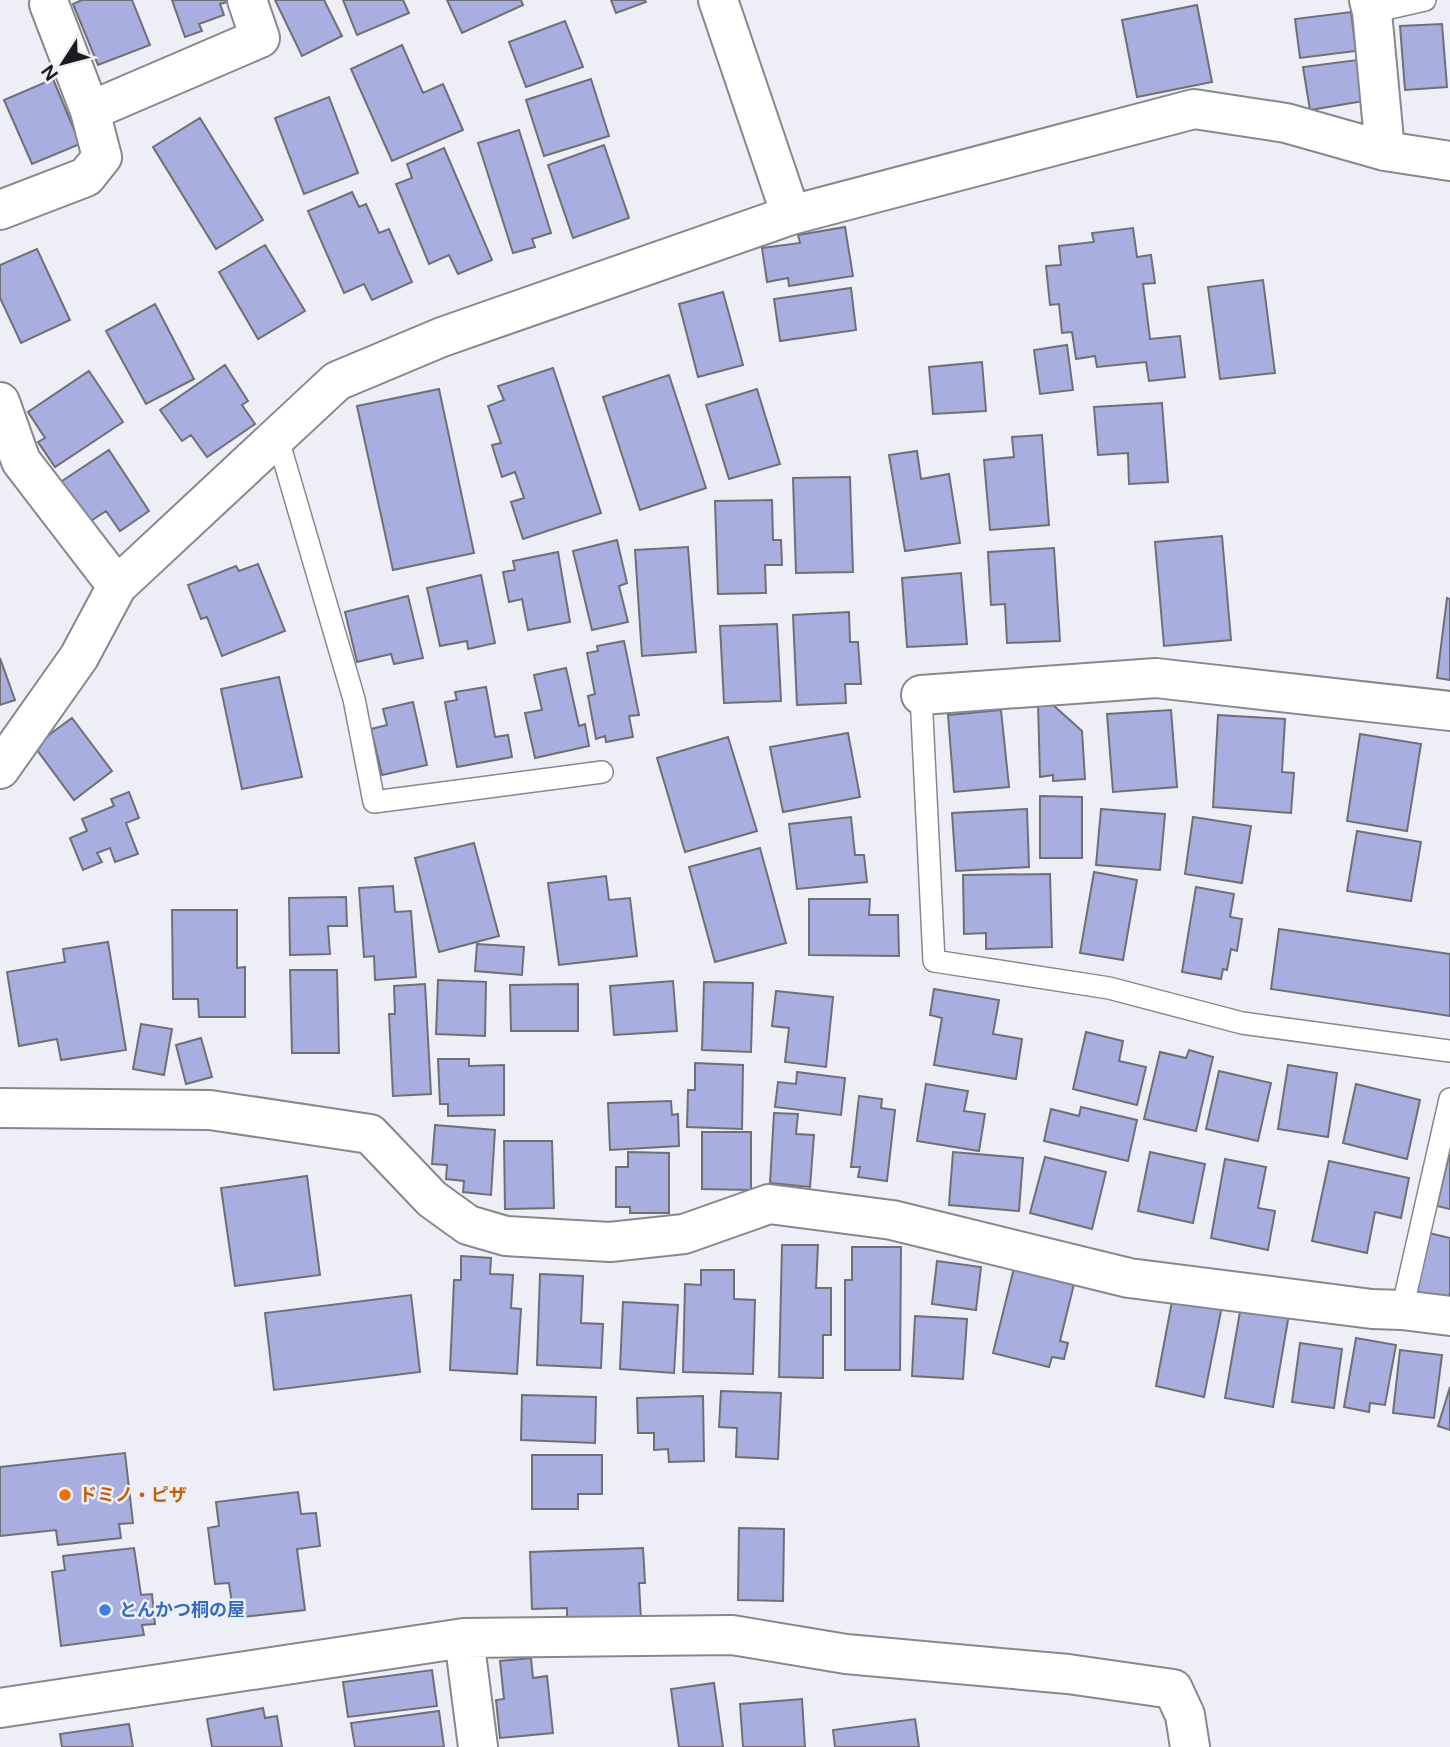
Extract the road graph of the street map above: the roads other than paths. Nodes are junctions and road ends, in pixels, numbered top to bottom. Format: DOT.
graph roads {
  1 [pos="247,0"];
  2 [pos="718,0"];
  3 [pos="1425,0"];
  4 [pos="49,4"];
  5 [pos="1370,6"];
  6 [pos="90,111"];
  7 [pos="1385,151"];
  8 [pos="1450,161"];
  9 [pos="0,211"];
  10 [pos="791,215"];
  11 [pos="0,402"];
  12 [pos="277,436"];
  13 [pos="117,586"];
  14 [pos="921,695"];
  15 [pos="1450,711"];
  16 [pos="0,769"];
  17 [pos="602,772"];
  18 [pos="1450,1051"];
  19 [pos="1450,1099"];
  20 [pos="0,1108"];
  21 [pos="1402,1310"];
  22 [pos="1450,1316"];
  23 [pos="464,1638"];
  24 [pos="0,1707"];
  25 [pos="478,1747"];
  26 [pos="1190,1747"];
  1 -- 6 [label="street"];
  2 -- 10 [label="street"];
  3 -- 5 [label="lane"];
  4 -- 6 [label="street"];
  5 -- 7 [label="street"];
  6 -- 9 [label="street"];
  7 -- 8 [label="street"];
  7 -- 10 [label="street"];
  10 -- 12 [label="street"];
  11 -- 13 [label="street"];
  12 -- 13 [label="street"];
  12 -- 17 [label="lane"];
  13 -- 16 [label="street"];
  14 -- 15 [label="street"];
  14 -- 18 [label="lane"];
  19 -- 21 [label="lane"];
  20 -- 21 [label="street"];
  21 -- 22 [label="street"];
  23 -- 24 [label="street"];
  23 -- 25 [label="street"];
  23 -- 26 [label="street"];
}
